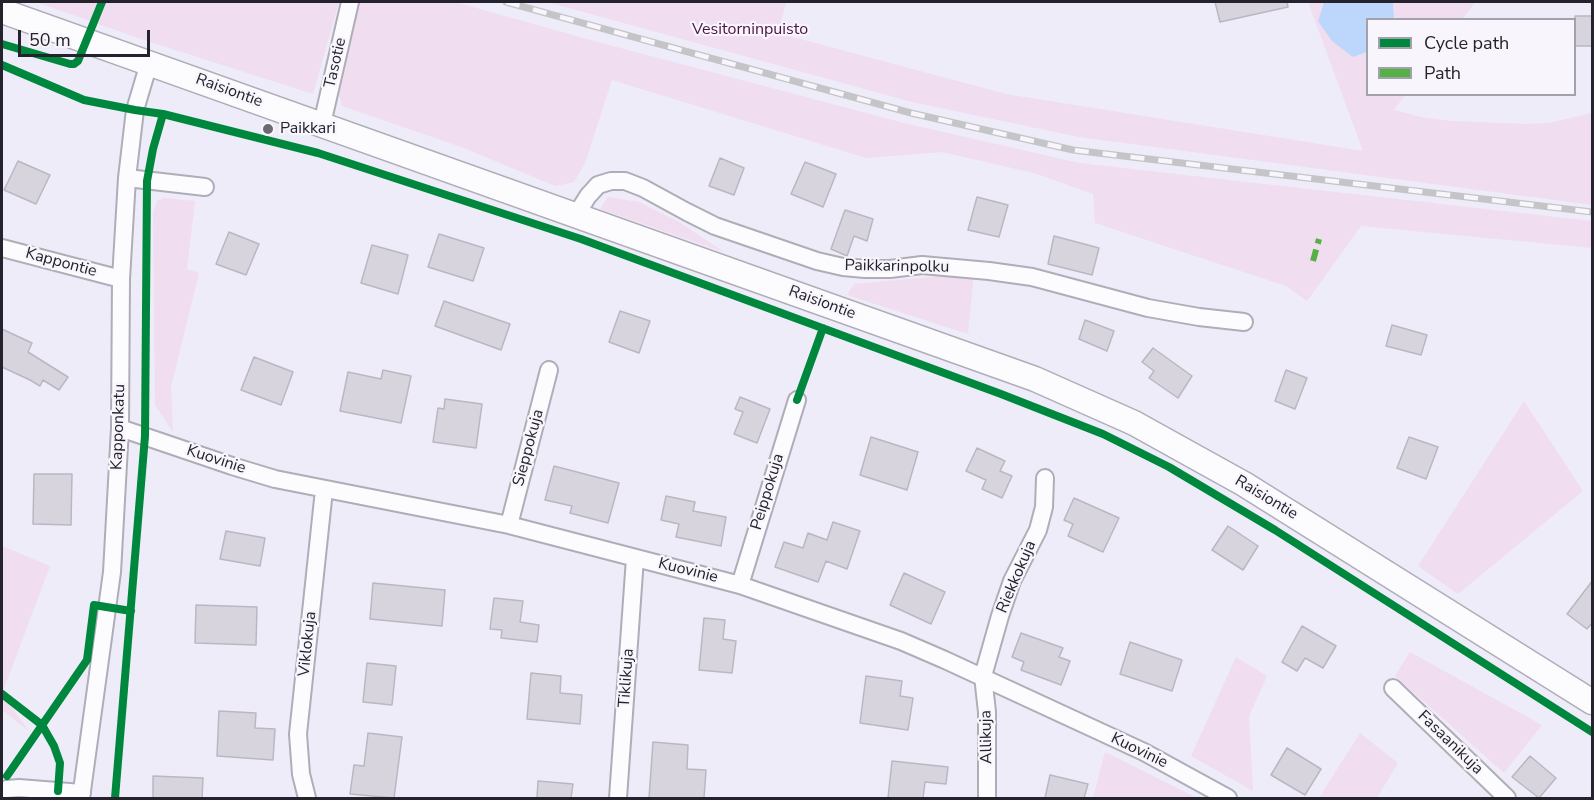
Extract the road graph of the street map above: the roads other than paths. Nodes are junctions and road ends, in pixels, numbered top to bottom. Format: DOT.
graph roads {
  1 [pos="350,2"];
  2 [pos="2,11"];
  3 [pos="149,63"];
  4 [pos="322,124"];
  5 [pos="127,178"];
  6 [pos="205,187"];
  7 [pos="576,215"];
  8 [pos="2,248"];
  9 [pos="121,279"];
  10 [pos="1244,322"];
  11 [pos="549,370"];
  12 [pos="797,400"];
  13 [pos="120,428"];
  14 [pos="1045,478"];
  15 [pos="324,490"];
  16 [pos="509,525"];
  17 [pos="635,558"];
  18 [pos="740,585"];
  19 [pos="983,676"];
  20 [pos="1393,688"];
  21 [pos="1593,702"];
  22 [pos="2,792"];
  23 [pos="81,796"];
  24 [pos="307,798"];
  25 [pos="618,798"];
  26 [pos="987,798"];
  27 [pos="1228,798"];
  28 [pos="1508,798"];
  1 -- 4 [label="street, Tasotie"];
  2 -- 3 [label="main road, Raisiontie"];
  3 -- 4 [label="main road, Raisiontie"];
  3 -- 5 [label="street, Kapponkatu"];
  4 -- 7 [label="main road, Raisiontie"];
  5 -- 6 [label="street"];
  5 -- 9 [label="street, Kapponkatu"];
  7 -- 10 [label="street, Paikkarinpolku"];
  7 -- 21 [label="main road, Raisiontie"];
  8 -- 9 [label="street, Kappontie"];
  9 -- 13 [label="street, Kapponkatu"];
  11 -- 16 [label="street, Sieppokuja"];
  12 -- 18 [label="street, Peippokuja"];
  13 -- 15 [label="street, Kuovinie"];
  13 -- 23 [label="street, Kapponkatu"];
  14 -- 19 [label="street, Riekkokuja"];
  15 -- 16 [label="street, Kuovinie"];
  15 -- 24 [label="street, Viklokuja"];
  16 -- 17 [label="street, Kuovinie"];
  17 -- 18 [label="street, Kuovinie"];
  17 -- 25 [label="street, Tiklikuja"];
  18 -- 19 [label="street, Kuovinie"];
  19 -- 26 [label="street, Allikuja"];
  19 -- 27 [label="street, Kuovinie"];
  20 -- 28 [label="street, Fasaanikuja"];
  22 -- 23 [label="street, Kapponkatu"];
}
